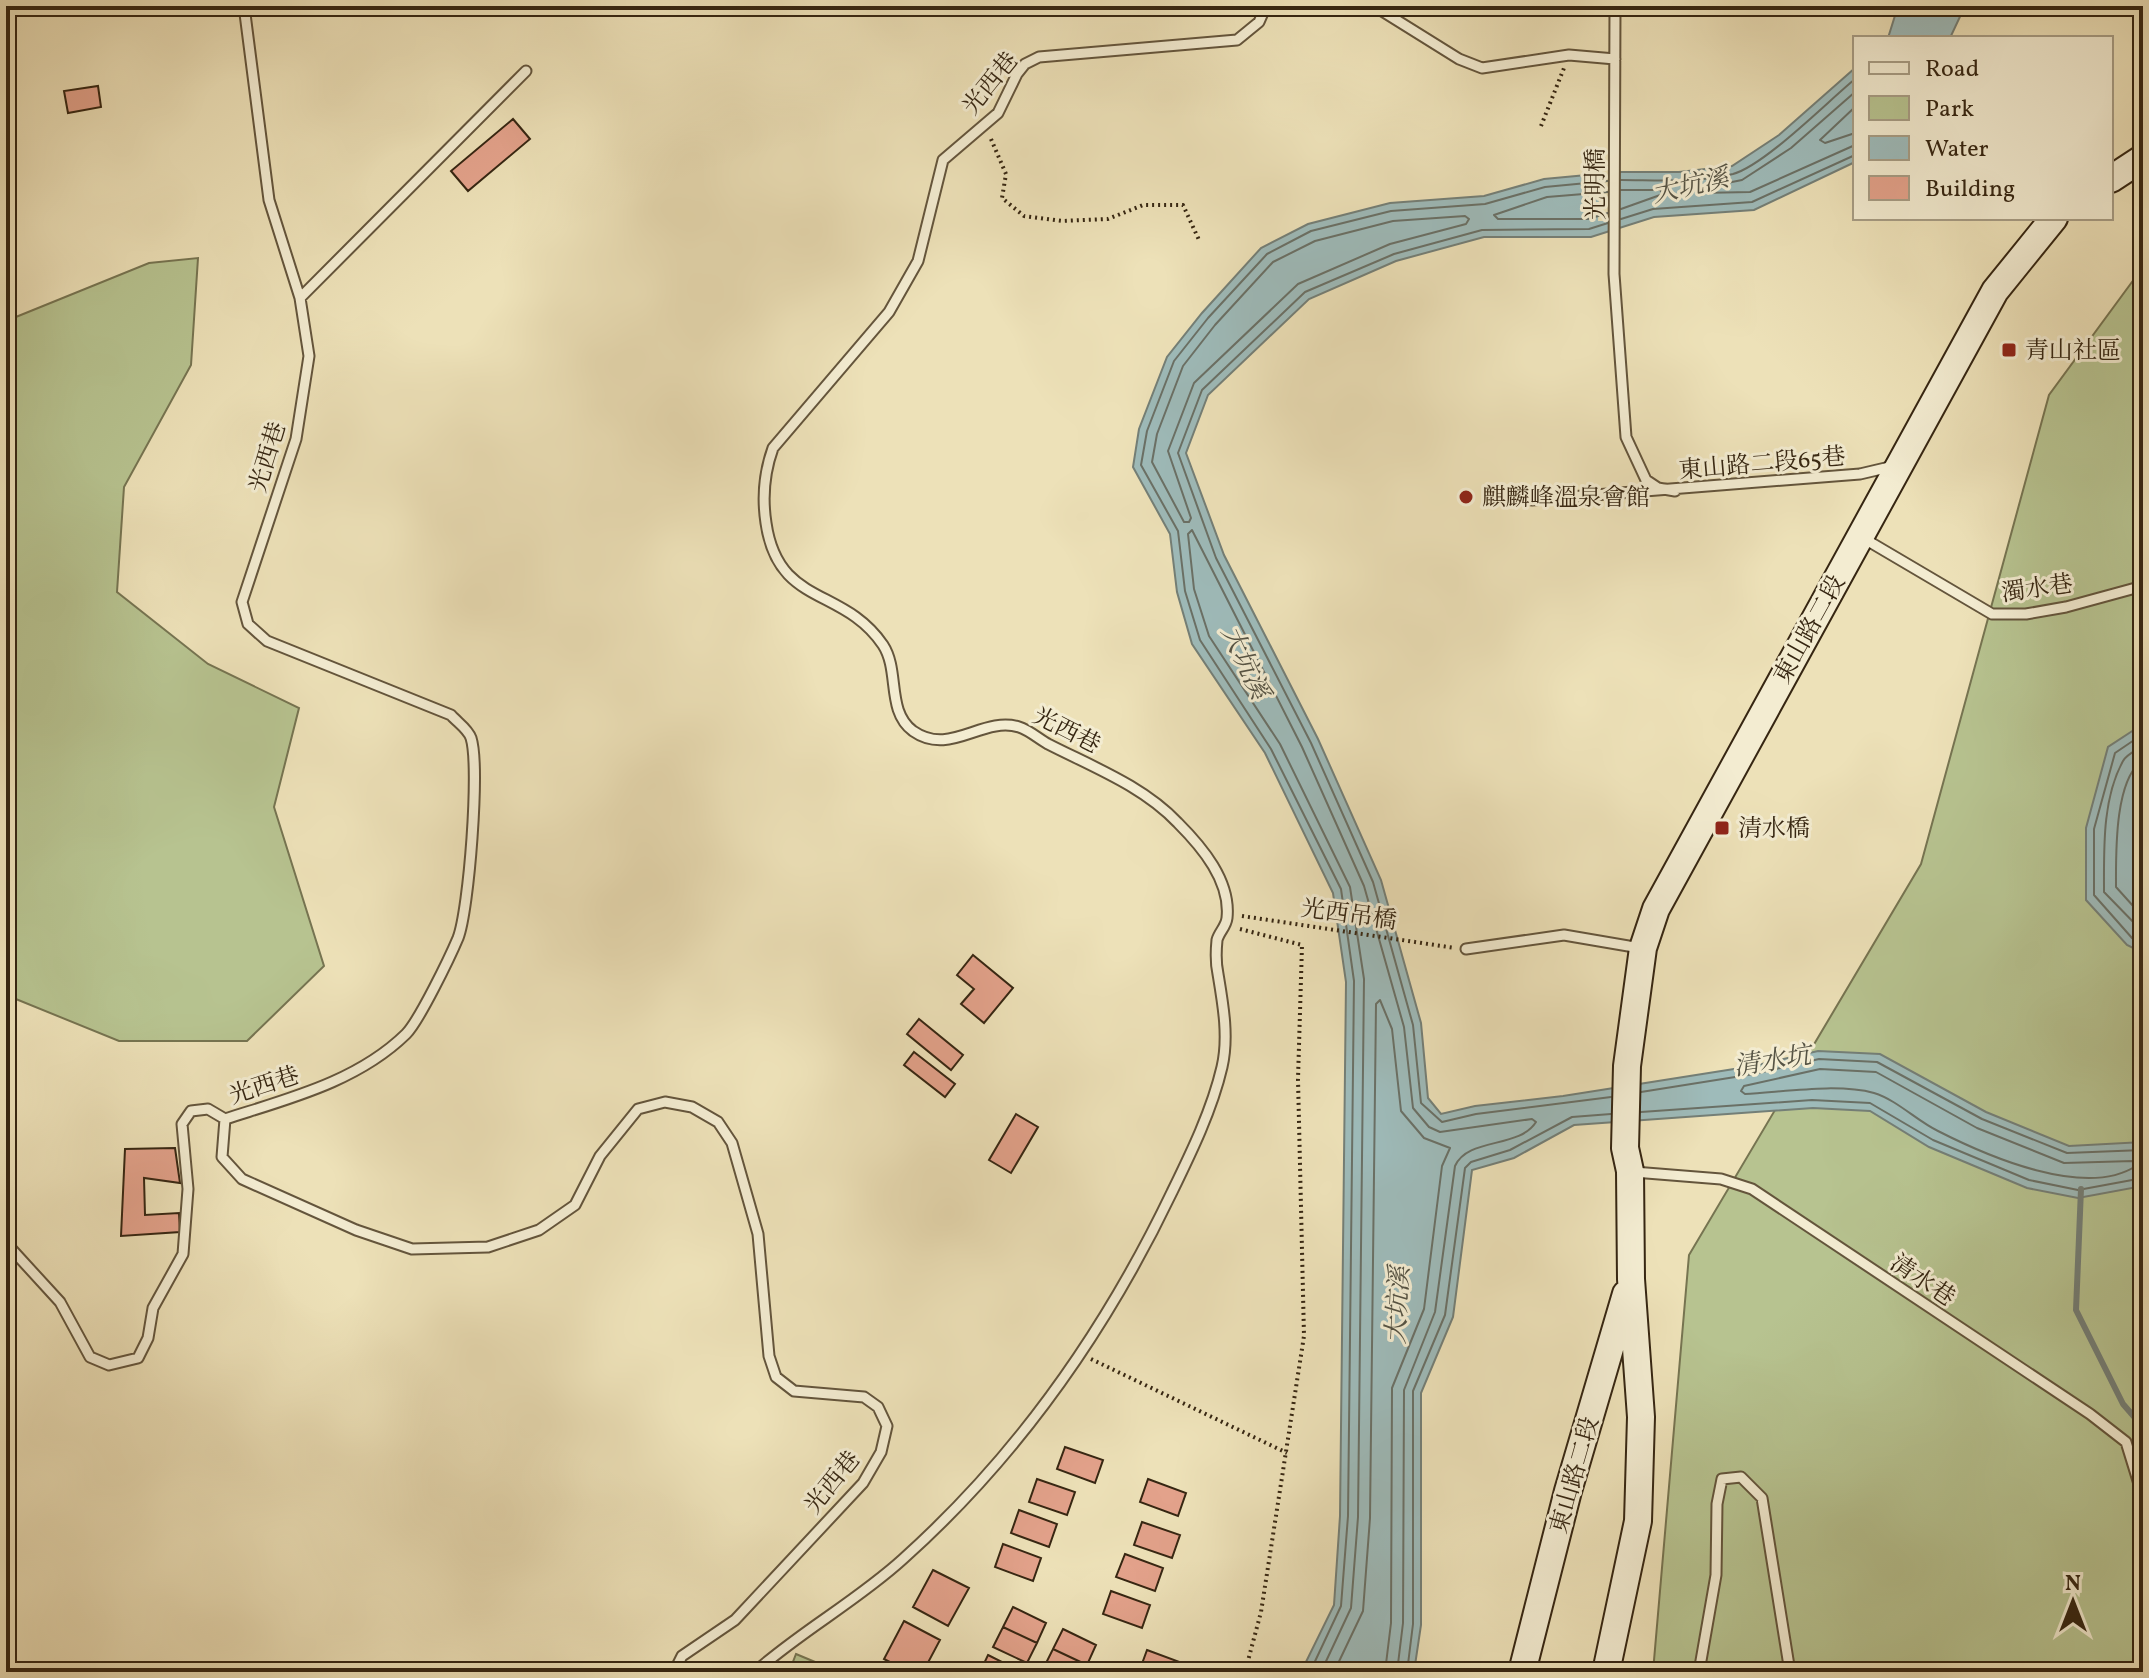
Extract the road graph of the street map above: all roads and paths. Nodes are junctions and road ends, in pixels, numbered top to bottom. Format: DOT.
graph roads {
  1 [pos="244,6"];
  2 [pos="1266,6"];
  3 [pos="1374,6"];
  4 [pos="1615,6"];
  5 [pos="1569,55"];
  6 [pos="1615,59"];
  7 [pos="526,71"];
  8 [pos="984,126"];
  9 [pos="1541,126"];
  10 [pos="2143,158"];
  11 [pos="2113,178"];
  12 [pos="2052,220"];
  13 [pos="1199,240"];
  14 [pos="300,298"];
  15 [pos="1898,465"];
  16 [pos="1675,491"];
  17 [pos="1532,500"];
  18 [pos="1860,536"];
  19 [pos="2143,586"];
  20 [pos="1228,914"];
  21 [pos="1226,926"];
  22 [pos="1643,948"];
  23 [pos="1466,949"];
  24 [pos="225,1119"];
  25 [pos="1628,1159"];
  26 [pos="6,1243"];
  27 [pos="1631,1279"];
  28 [pos="1082,1355"];
  29 [pos="1287,1453"];
  30 [pos="2143,1497"];
  31 [pos="674,1672"];
  32 [pos="755,1672"];
  33 [pos="1245,1672"];
  34 [pos="1522,1672"];
  35 [pos="1606,1672"];
  36 [pos="1699,1672"];
  37 [pos="1790,1672"];
  1 -- 14 [label="lane, 光西巷"];
  2 -- 8 [label="lane, 光西巷"];
  3 -- 5 [label="lane"];
  4 -- 6 [label="lane"];
  5 -- 6 [label="lane"];
  5 -- 9 [label="path"];
  6 -- 16 [label="lane, 光明橋"];
  7 -- 14 [label="lane"];
  8 -- 13 [label="path"];
  8 -- 20 [label="lane, 光西巷"];
  10 -- 11 [label="main road"];
  12 -- 15 [label="main road, 東山路二段"];
  14 -- 24 [label="lane, 光西巷"];
  15 -- 16 [label="lane, 東山路二段65巷"];
  15 -- 18 [label="main road, 東山路二段"];
  16 -- 17 [label="lane, 東山路二段65巷"];
  18 -- 19 [label="lane, 濁水巷"];
  18 -- 22 [label="main road, 東山路二段"];
  20 -- 21 [label="lane, 光西巷"];
  20 -- 23 [label="path, 光西吊橋"];
  21 -- 28 [label="lane, 光西巷"];
  21 -- 29 [label="path"];
  22 -- 23 [label="lane"];
  22 -- 25 [label="main road, 東山路二段"];
  24 -- 26 [label="lane"];
  24 -- 31 [label="lane, 光西巷"];
  25 -- 27 [label="main road, 東山路二段"];
  25 -- 30 [label="lane, 清水巷"];
  27 -- 34 [label="main road, 東山路二段"];
  27 -- 35 [label="main road, 東山路二段"];
  28 -- 29 [label="path"];
  28 -- 32 [label="lane, 光西巷"];
  29 -- 33 [label="path"];
  36 -- 37 [label="lane"];
}
